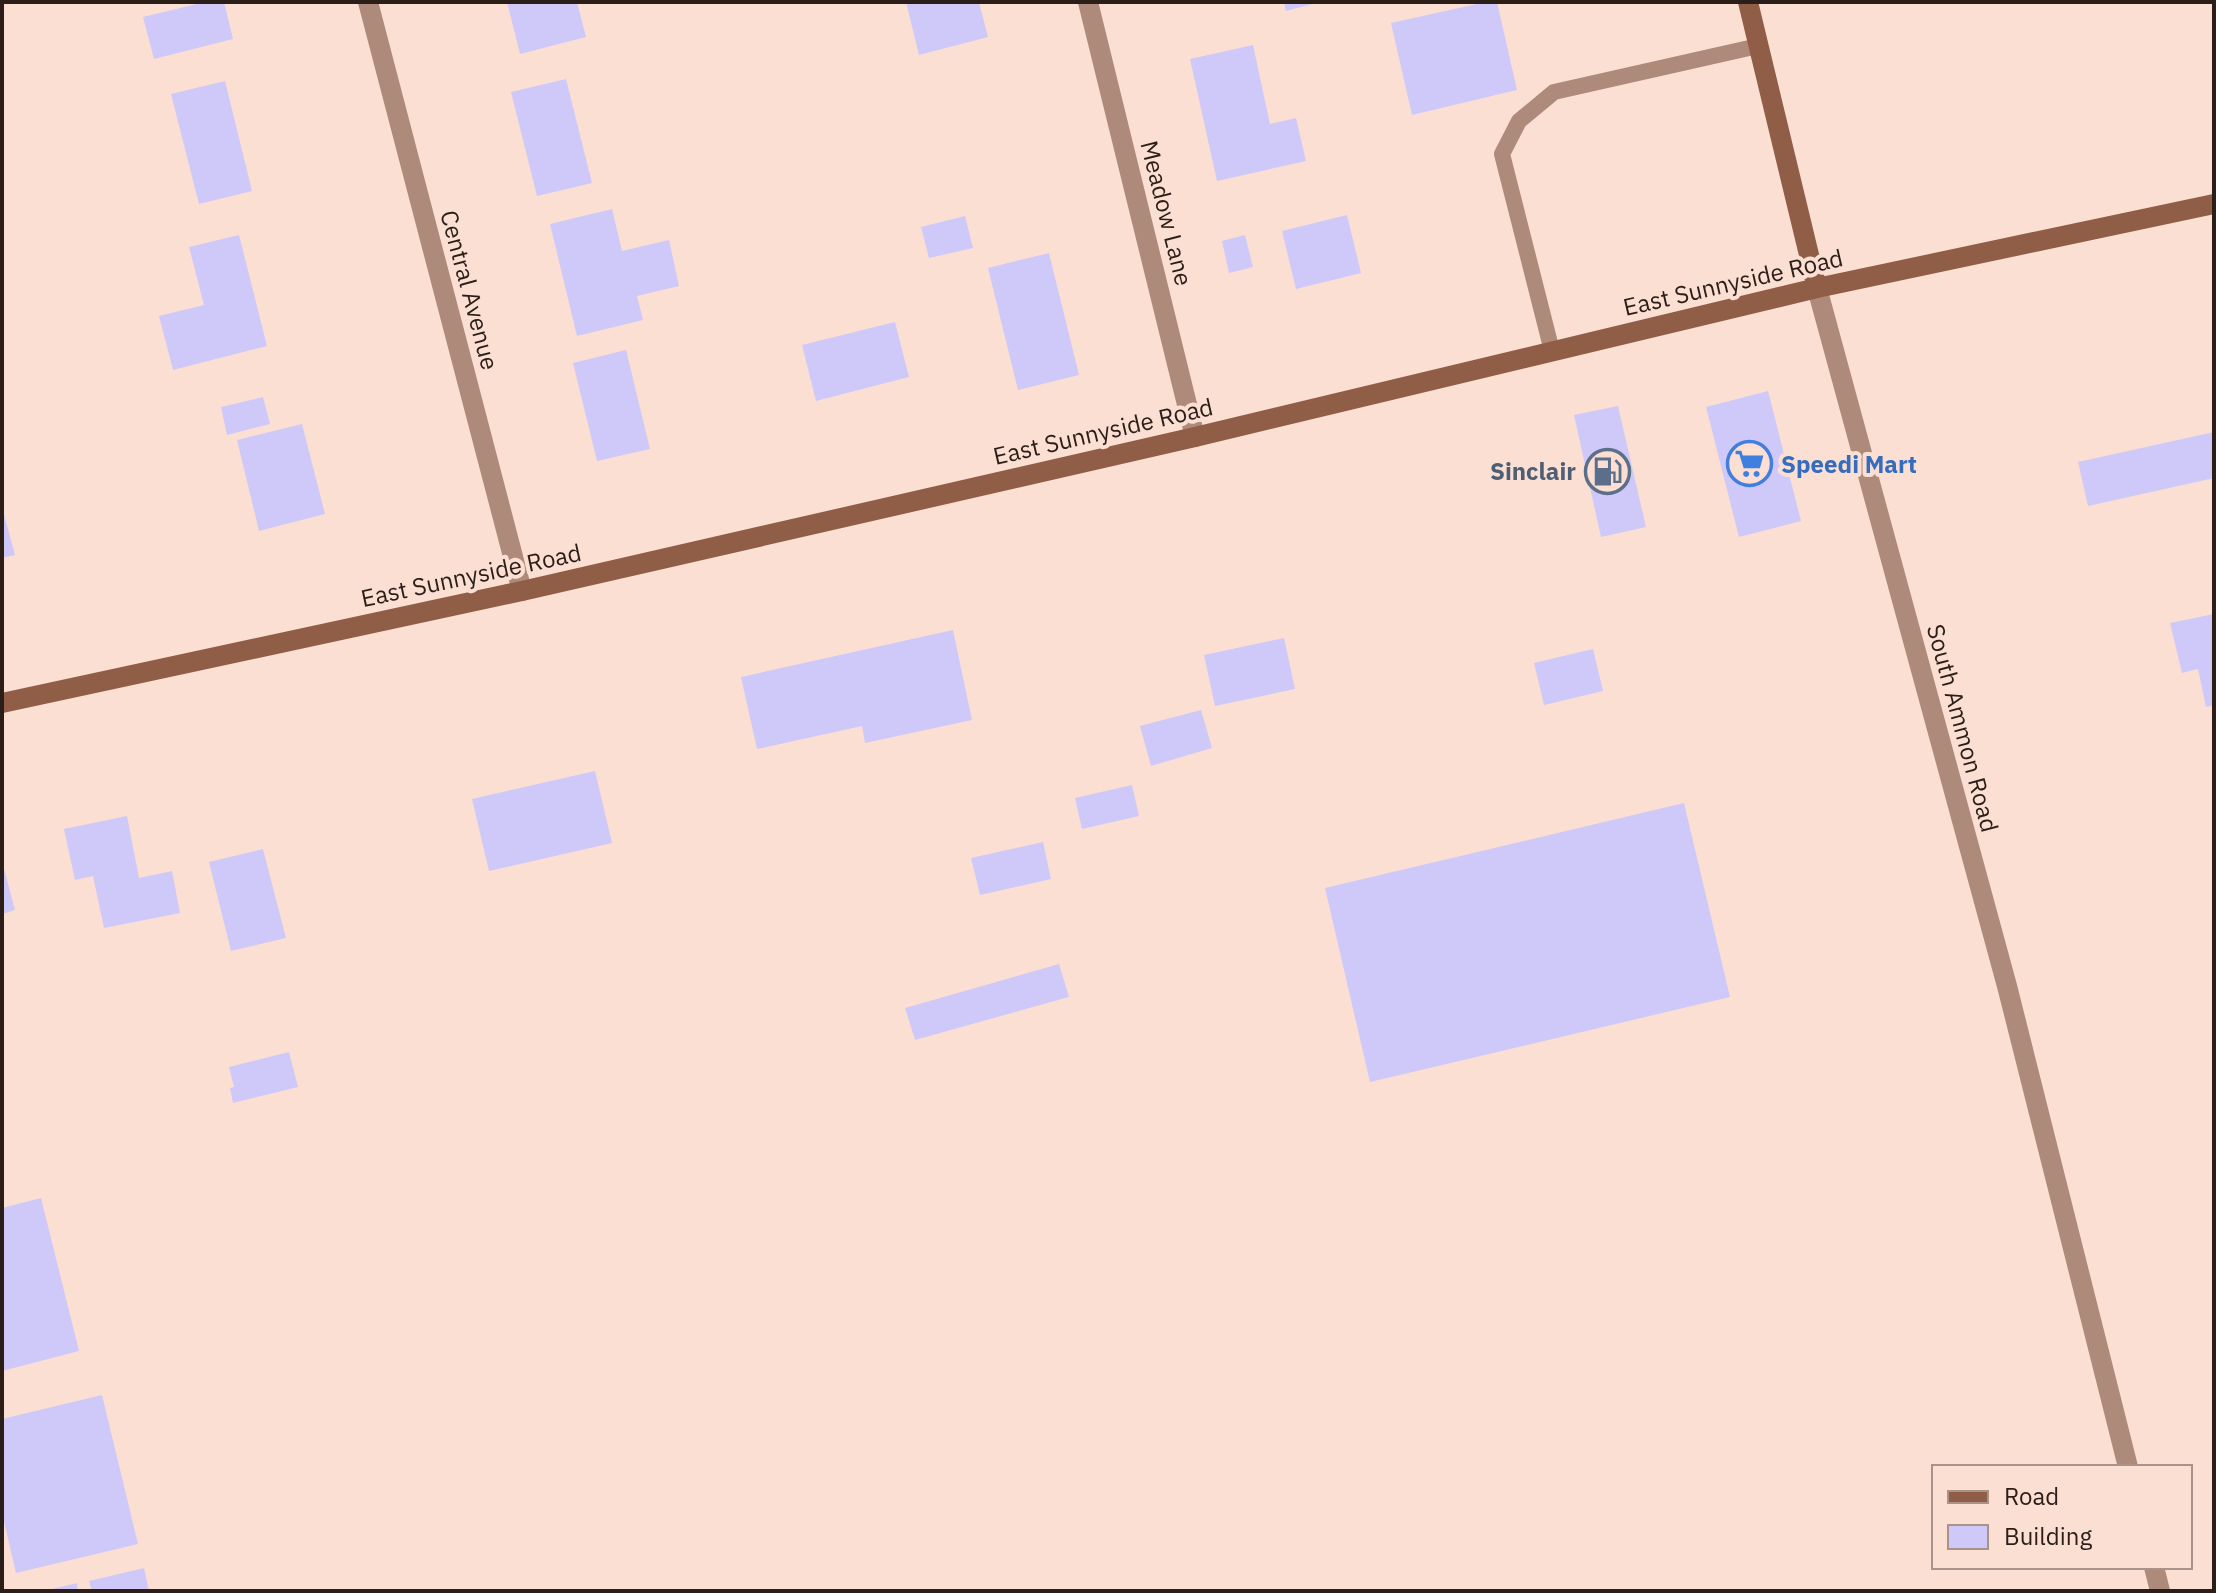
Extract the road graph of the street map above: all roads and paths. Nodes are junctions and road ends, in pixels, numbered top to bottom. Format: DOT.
graph roads {
  1 [pos="368,2"];
  2 [pos="1088,2"];
  3 [pos="1748,2"];
  4 [pos="1758,46"];
  5 [pos="2214,204"];
  6 [pos="1817,288"];
  7 [pos="1552,351"];
  8 [pos="1195,437"];
  9 [pos="522,591"];
  10 [pos="2,703"];
  11 [pos="2127,1465"];
  12 [pos="2154,1569"];
  13 [pos="2160,1591"];
  1 -- 9 [label="street, Central Avenue"];
  2 -- 8 [label="street, Meadow Lane"];
  3 -- 4 [label="main road, South Ammon Road"];
  4 -- 6 [label="main road, South Ammon Road"];
  4 -- 7 [label="lane"];
  5 -- 6 [label="main road, East Sunnyside Road"];
  6 -- 7 [label="main road, East Sunnyside Road"];
  6 -- 11 [label="street, South Ammon Road"];
  7 -- 8 [label="main road, East Sunnyside Road"];
  8 -- 9 [label="main road, East Sunnyside Road"];
  9 -- 10 [label="main road, East Sunnyside Road"];
  12 -- 13 [label="street"];
}
